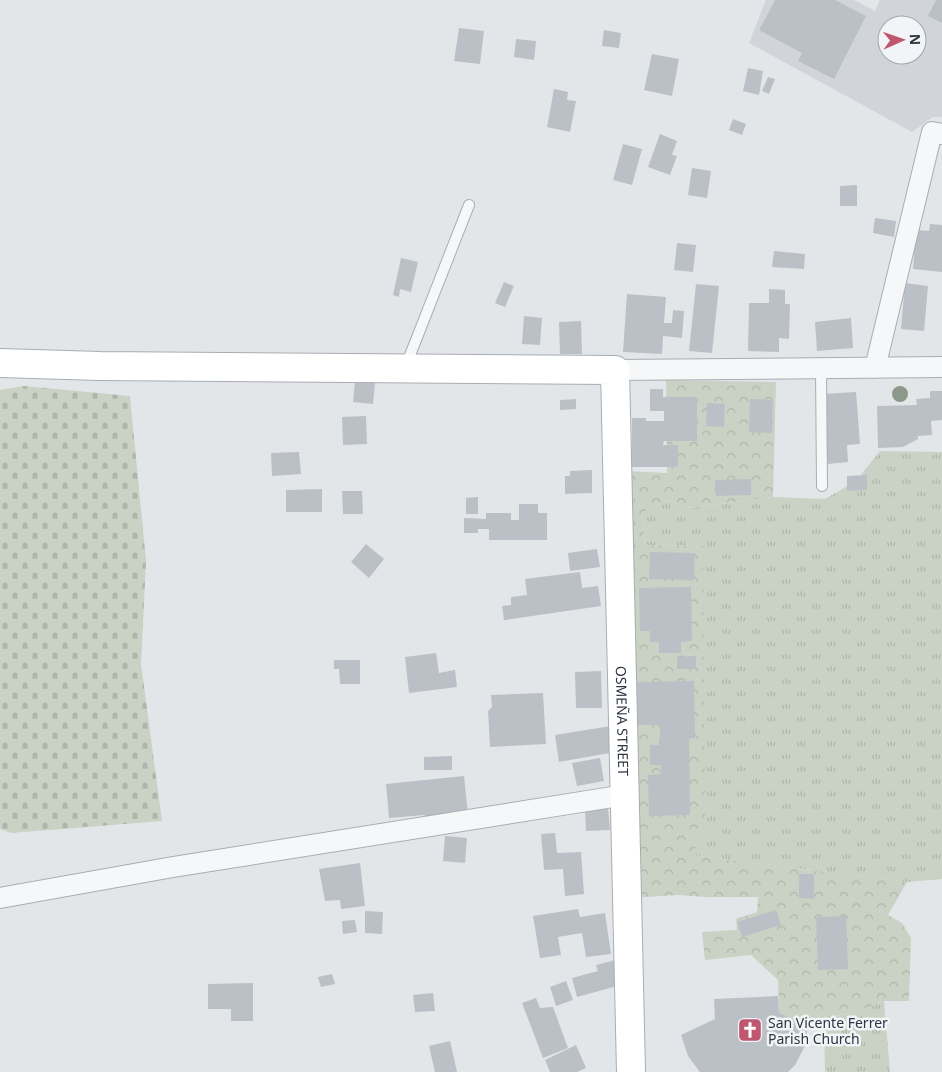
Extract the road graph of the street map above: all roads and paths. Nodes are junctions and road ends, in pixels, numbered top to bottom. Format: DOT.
graph roads {
  1 [pos="942,134"];
  2 [pos="469,205"];
  3 [pos="0,363"];
  4 [pos="942,367"];
  5 [pos="404,368"];
  6 [pos="821,368"];
  7 [pos="875,368"];
  8 [pos="615,370"];
  9 [pos="822,486"];
  10 [pos="625,795"];
  11 [pos="0,898"];
  12 [pos="631,1072"];
  1 -- 7 [label="street"];
  2 -- 5 [label="lane"];
  3 -- 5 [label="main road"];
  4 -- 7 [label="street"];
  5 -- 8 [label="main road"];
  6 -- 7 [label="street"];
  6 -- 8 [label="street"];
  6 -- 9 [label="lane"];
  8 -- 10 [label="main road, OSMEÑA STREET"];
  10 -- 11 [label="street"];
  10 -- 12 [label="main road, OSMEÑA STREET"];
}
